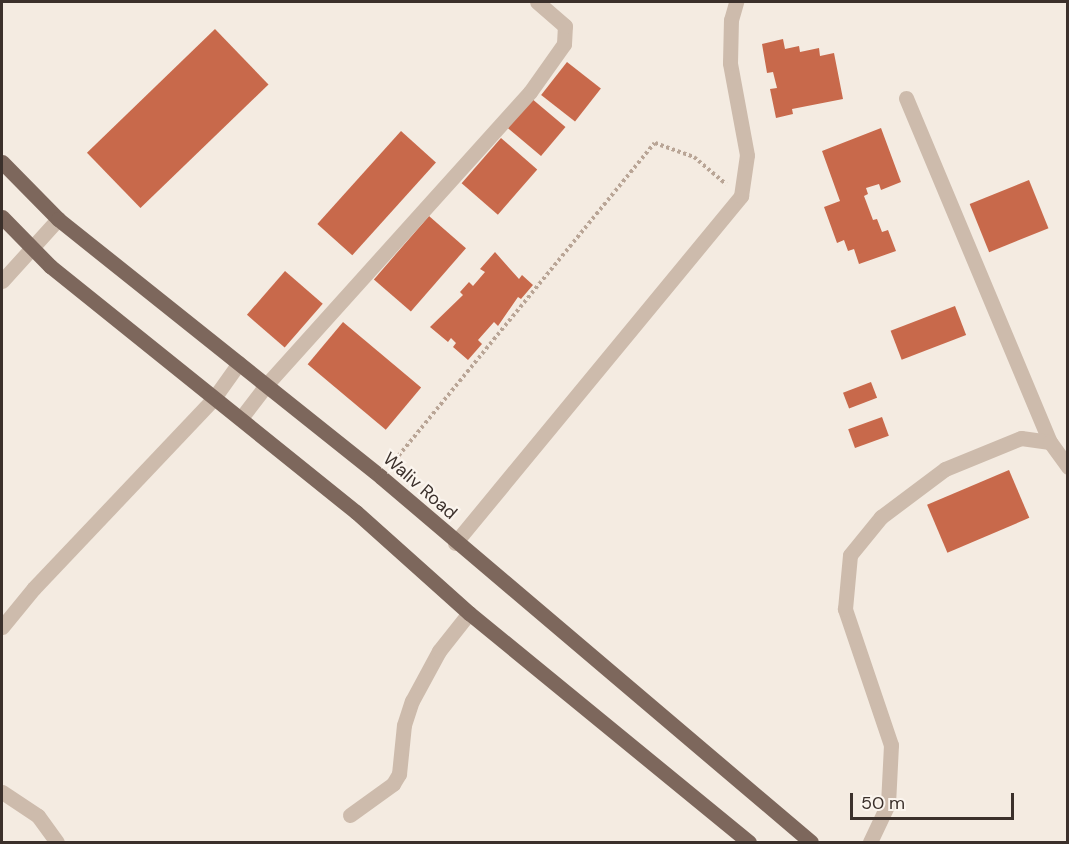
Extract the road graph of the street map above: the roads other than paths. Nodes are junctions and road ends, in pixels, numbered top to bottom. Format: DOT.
graph roads {
  1 [pos="537,2"];
  2 [pos="736,2"];
  3 [pos="906,98"];
  4 [pos="2,162"];
  5 [pos="2,217"];
  6 [pos="58,219"];
  7 [pos="31,249"];
  8 [pos="2,281"];
  9 [pos="239,363"];
  10 [pos="267,384"];
  11 [pos="214,398"];
  12 [pos="241,418"];
  13 [pos="1050,442"];
  14 [pos="1068,467"];
  15 [pos="455,543"];
  16 [pos="469,613"];
  17 [pos="2,627"];
  18 [pos="2,792"];
  19 [pos="350,815"];
  20 [pos="57,843"];
  21 [pos="749,843"];
  22 [pos="811,843"];
  23 [pos="870,843"];
  1 -- 10 [label="street"];
  2 -- 15 [label="street"];
  3 -- 13 [label="street"];
  4 -- 6 [label="main road, Waliv Road"];
  5 -- 7 [label="main road"];
  6 -- 7 [label="street"];
  6 -- 9 [label="main road, Waliv Road"];
  7 -- 8 [label="street"];
  7 -- 11 [label="main road"];
  9 -- 10 [label="main road, Waliv Road"];
  9 -- 11 [label="street"];
  10 -- 12 [label="street"];
  10 -- 15 [label="main road, Waliv Road"];
  11 -- 12 [label="main road"];
  11 -- 17 [label="street"];
  12 -- 16 [label="main road"];
  13 -- 14 [label="street"];
  13 -- 23 [label="street"];
  15 -- 22 [label="main road, Waliv Road"];
  16 -- 19 [label="street"];
  16 -- 21 [label="main road"];
  18 -- 20 [label="street"];
}
